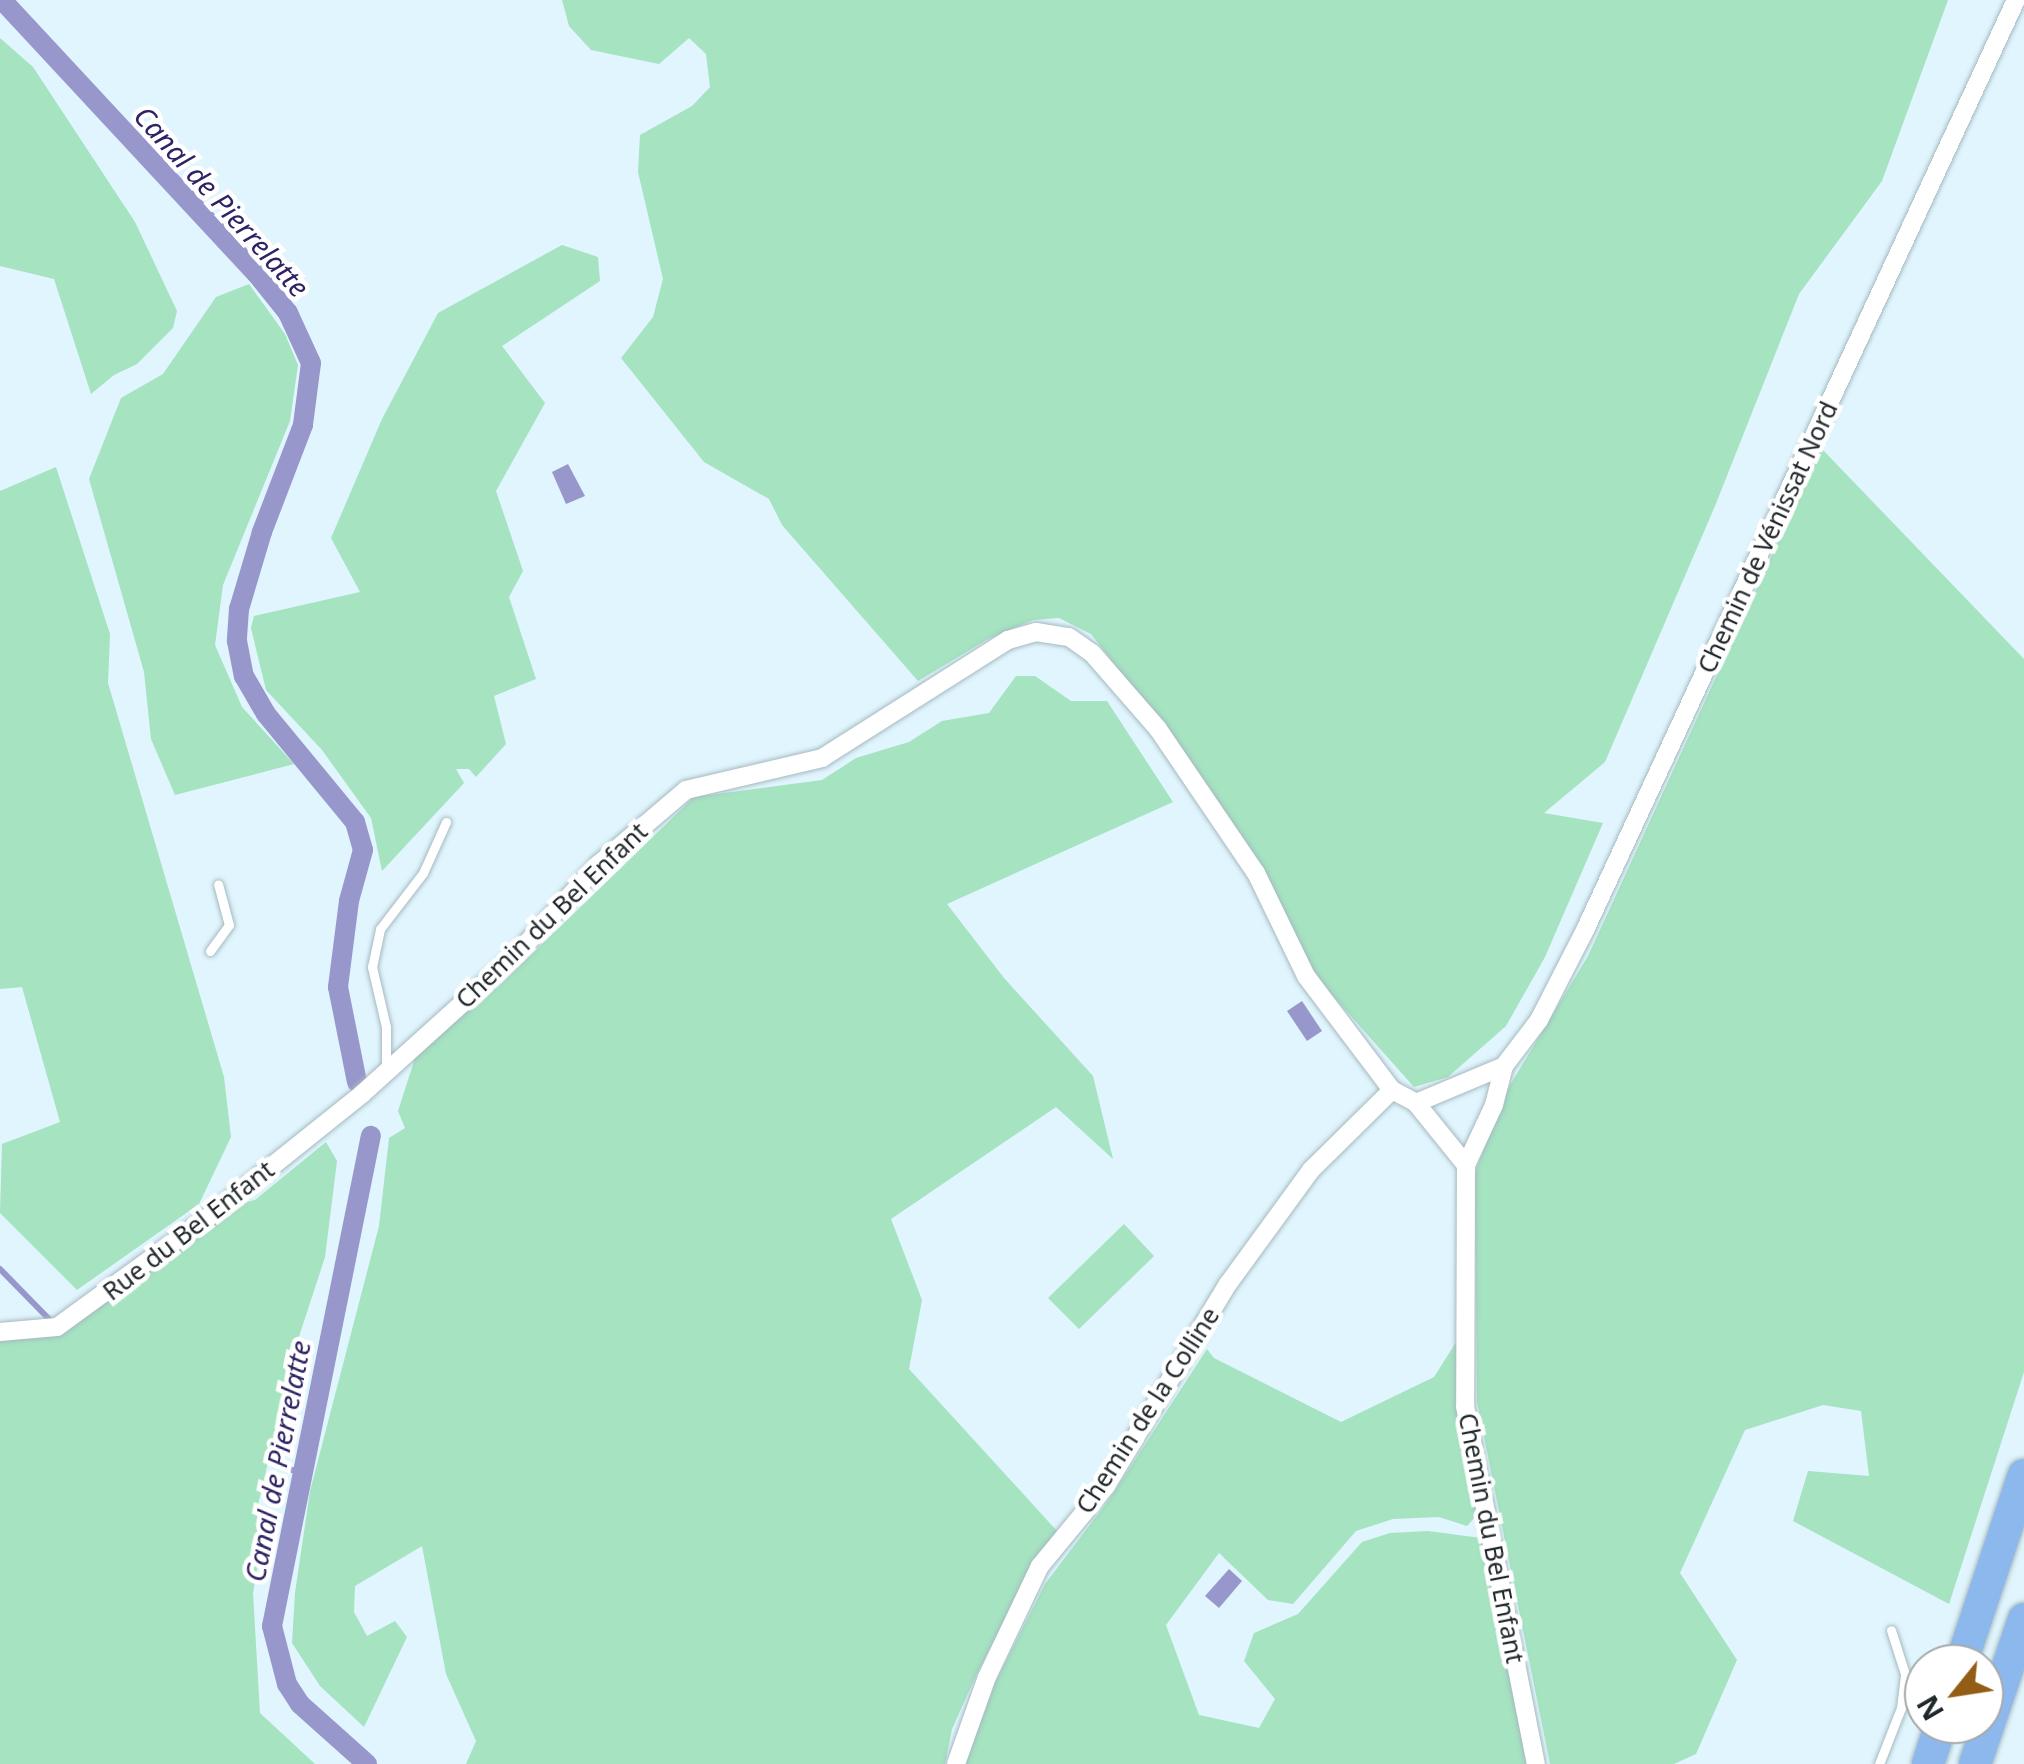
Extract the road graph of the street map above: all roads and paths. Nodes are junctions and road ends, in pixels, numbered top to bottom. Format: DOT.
graph roads {
  1 [pos="2016,0"];
  2 [pos="446,822"];
  3 [pos="218,884"];
  4 [pos="210,951"];
  5 [pos="1504,1066"];
  6 [pos="386,1071"];
  7 [pos="1392,1090"];
  8 [pos="362,1094"];
  9 [pos="1416,1103"];
  10 [pos="1466,1166"];
  11 [pos="0,1332"];
  12 [pos="2024,1475"];
  13 [pos="2024,1620"];
  14 [pos="1891,1630"];
  15 [pos="1968,1644"];
  16 [pos="956,1764"];
  17 [pos="1536,1764"];
  18 [pos="1879,1764"];
  19 [pos="1975,1764"];
  1 -- 5 [label="street, Chemin de Vénissat Nord"];
  2 -- 6 [label="lane"];
  3 -- 4 [label="lane"];
  5 -- 9 [label="street, Chemin de Vénissat Nord"];
  5 -- 10 [label="street, Chemin de Vénissat Nord"];
  6 -- 7 [label="street, Chemin du Bel Enfant"];
  6 -- 8 [label="street, Chemin du Bel Enfant"];
  7 -- 9 [label="street, Chemin du Bel Enfant"];
  7 -- 16 [label="street, Chemin de la Colline"];
  8 -- 11 [label="street, Rue du Bel Enfant"];
  9 -- 10 [label="street, Chemin du Bel Enfant"];
  10 -- 17 [label="street, Chemin du Bel Enfant"];
  12 -- 15 [label="highway"];
  13 -- 19 [label="highway"];
  14 -- 18 [label="lane"];
}
